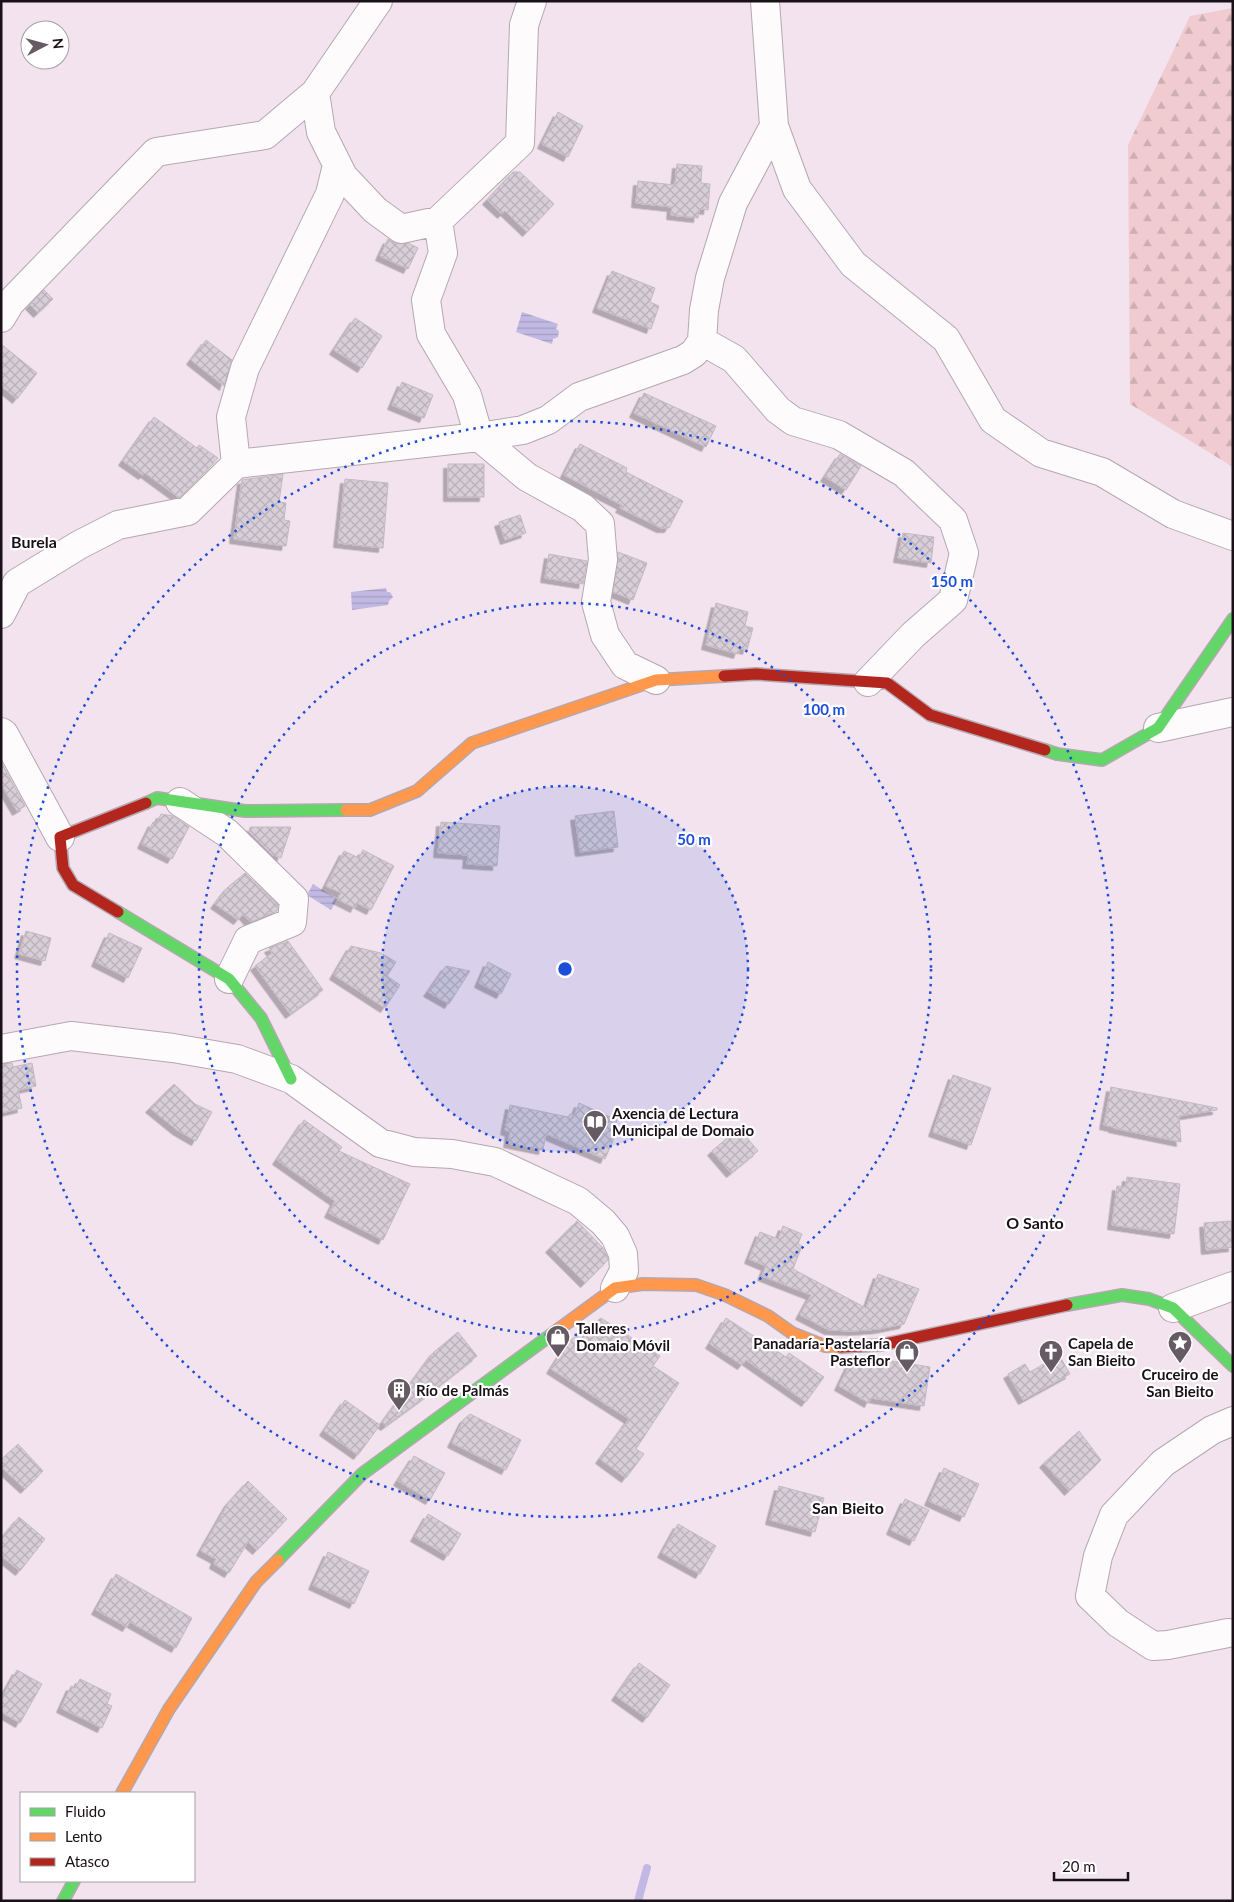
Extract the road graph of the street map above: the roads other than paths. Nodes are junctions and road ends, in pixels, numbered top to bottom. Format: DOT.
graph roads {
  1 [pos="378,1"];
  2 [pos="532,1"];
  3 [pos="765,1"];
  4 [pos="315,93"];
  5 [pos="774,126"];
  6 [pos="337,165"];
  7 [pos="438,221"];
  8 [pos="1,318"];
  9 [pos="702,341"];
  10 [pos="479,437"];
  11 [pos="236,464"];
  12 [pos="1233,536"];
  13 [pos="1,614"];
  14 [pos="1233,619"];
  15 [pos="656,680"];
  16 [pos="868,682"];
  17 [pos="1233,712"];
  18 [pos="1158,728"];
  19 [pos="1,732"];
  20 [pos="180,802"];
  21 [pos="60,837"];
  22 [pos="229,979"];
  23 [pos="1,1049"];
  24 [pos="291,1079"];
  25 [pos="1233,1286"];
  26 [pos="615,1288"];
  27 [pos="1173,1308"];
  28 [pos="1233,1366"];
  29 [pos="1233,1421"];
  30 [pos="1228,1633"];
  31 [pos="123,1792"];
  32 [pos="73,1882"];
  33 [pos="62,1901"];
  1 -- 4 [label="street"];
  2 -- 7 [label="street"];
  3 -- 5 [label="street"];
  4 -- 6 [label="street"];
  4 -- 8 [label="street"];
  5 -- 9 [label="street"];
  5 -- 12 [label="street"];
  6 -- 7 [label="street"];
  6 -- 11 [label="street"];
  7 -- 10 [label="street"];
  9 -- 10 [label="street"];
  9 -- 16 [label="street"];
  10 -- 11 [label="street"];
  10 -- 15 [label="street"];
  11 -- 13 [label="street"];
  14 -- 18 [label="street"];
  15 -- 16 [label="street"];
  15 -- 20 [label="street"];
  16 -- 18 [label="street"];
  17 -- 18 [label="street"];
  19 -- 21 [label="street"];
  20 -- 21 [label="street"];
  20 -- 22 [label="street"];
  21 -- 22 [label="street"];
  22 -- 24 [label="street"];
  23 -- 24 [label="street"];
  24 -- 26 [label="street"];
  25 -- 27 [label="street"];
  26 -- 27 [label="street"];
  26 -- 31 [label="street"];
  27 -- 28 [label="street"];
  29 -- 30 [label="street"];
  32 -- 33 [label="street"];
}
